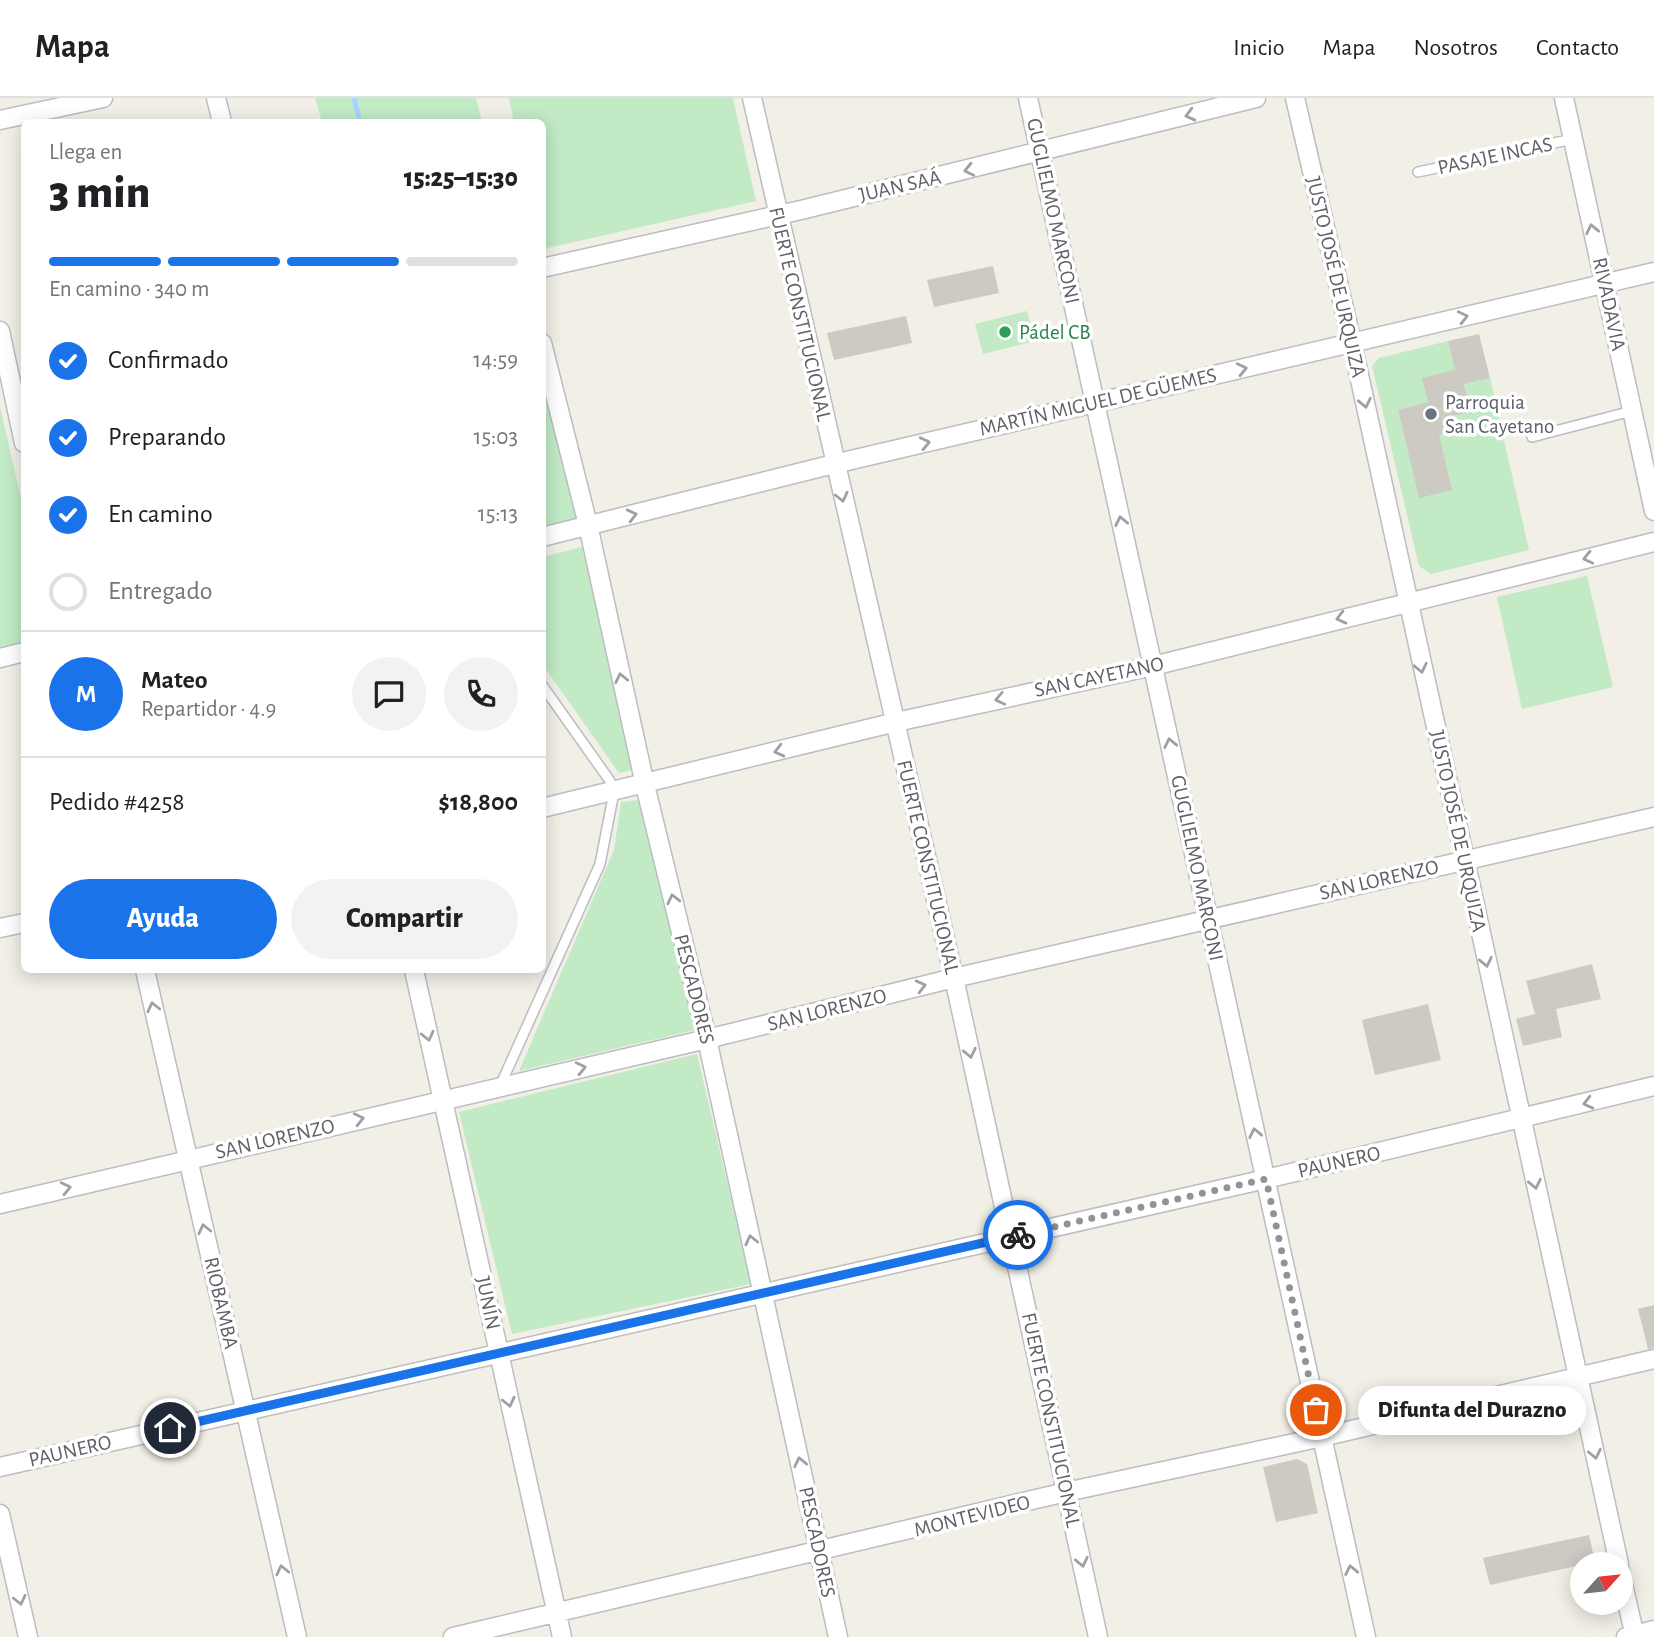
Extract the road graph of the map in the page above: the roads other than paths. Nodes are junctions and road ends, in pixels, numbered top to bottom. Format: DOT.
graph roads {
  1 [pos="103,98"];
  2 [pos="216,98"];
  3 [pos="752,98"];
  4 [pos="1028,98"];
  5 [pos="1256,98"];
  6 [pos="1296,98"];
  7 [pos="1564,98"];
  8 [pos="221,119"];
  9 [pos="0,120"];
  10 [pos="1573,139"];
  11 [pos="1040,153"];
  12 [pos="1418,172"];
  13 [pos="778,216"];
  14 [pos="546,267"];
  15 [pos="1654,272"];
  16 [pos="1604,284"];
  17 [pos="0,331"];
  18 [pos="1352,343"];
  19 [pos="546,360"];
  20 [pos="12,386"];
  21 [pos="1095,403"];
  22 [pos="1632,411"];
  23 [pos="21,429"];
  24 [pos="1532,437"];
  25 [pos="834,464"];
  26 [pos="1654,511"];
  27 [pos="588,525"];
  28 [pos="546,536"];
  29 [pos="1654,542"];
  30 [pos="1407,601"];
  31 [pos="21,653"];
  32 [pos="0,658"];
  33 [pos="1153,666"];
  34 [pos="546,691"];
  35 [pos="895,722"];
  36 [pos="645,785"];
  37 [pos="614,792"];
  38 [pos="546,807"];
  39 [pos="1654,817"];
  40 [pos="1464,860"];
  41 [pos="1209,920"];
  42 [pos="21,924"];
  43 [pos="0,928"];
  44 [pos="146,973"];
  45 [pos="415,973"];
  46 [pos="954,978"];
  47 [pos="707,1039"];
  48 [pos="500,1086"];
  49 [pos="1654,1086"];
  50 [pos="442,1099"];
  51 [pos="1521,1119"];
  52 [pos="188,1160"];
  53 [pos="1266,1179"];
  54 [pos="0,1204"];
  55 [pos="1010,1236"];
  56 [pos="763,1294"];
  57 [pos="499,1353"];
  58 [pos="1654,1359"];
  59 [pos="1578,1378"];
  60 [pos="245,1410"];
  61 [pos="1322,1437"];
  62 [pos="0,1467"];
  63 [pos="1066,1492"];
  64 [pos="0,1514"];
  65 [pos="1616,1552"];
  66 [pos="819,1553"];
  67 [pos="556,1614"];
  68 [pos="1628,1615"];
  69 [pos="1654,1630"];
  70 [pos="1632,1636"];
  71 [pos="28,1637"];
  72 [pos="297,1637"];
  73 [pos="453,1637"];
  74 [pos="562,1637"];
  75 [pos="838,1637"];
  76 [pos="1098,1637"];
  77 [pos="1366,1637"];
  1 -- 9 [label="street"];
  2 -- 8 [label="street"];
  3 -- 13 [label="street, FUERTE CONSTITUCIONAL"];
  4 -- 11 [label="street, GUGLIELMO MARCONI"];
  5 -- 11 [label="street, JUAN SAÁ, one-way"];
  6 -- 18 [label="street, JUSTO JOSÉ DE URQUIZA"];
  7 -- 10 [label="street, RIVADAVIA"];
  10 -- 12 [label="lane, PASAJE INCAS"];
  16 -- 10 [label="street, RIVADAVIA, one-way"];
  11 -- 13 [label="street, JUAN SAÁ, one-way"];
  11 -- 21 [label="street, GUGLIELMO MARCONI"];
  13 -- 14 [label="street, JUAN SAÁ"];
  13 -- 25 [label="street, FUERTE CONSTITUCIONAL"];
  15 -- 16 [label="street, MARTÍN MIGUEL DE GÜEMES"];
  18 -- 16 [label="street, MARTÍN MIGUEL DE GÜEMES, one-way"];
  16 -- 22 [label="street, RIVADAVIA"];
  17 -- 20 [label="street"];
  21 -- 18 [label="street, MARTÍN MIGUEL DE GÜEMES, one-way"];
  18 -- 30 [label="street, JUSTO JOSÉ DE URQUIZA, one-way"];
  19 -- 27 [label="street, PESCADORES"];
  20 -- 23 [label="street"];
  25 -- 21 [label="street, MARTÍN MIGUEL DE GÜEMES, one-way"];
  33 -- 21 [label="street, GUGLIELMO MARCONI, one-way"];
  22 -- 24 [label="lane"];
  22 -- 26 [label="street, RIVADAVIA"];
  27 -- 25 [label="street, MARTÍN MIGUEL DE GÜEMES, one-way"];
  25 -- 35 [label="street, FUERTE CONSTITUCIONAL, one-way"];
  27 -- 28 [label="street, MARTÍN MIGUEL DE GÜEMES"];
  36 -- 27 [label="street, PESCADORES, one-way"];
  29 -- 30 [label="street, SAN CAYETANO, one-way"];
  30 -- 33 [label="street, SAN CAYETANO, one-way"];
  30 -- 40 [label="street, JUSTO JOSÉ DE URQUIZA, one-way"];
  31 -- 32 [label="street"];
  33 -- 35 [label="street, SAN CAYETANO, one-way"];
  41 -- 33 [label="street, GUGLIELMO MARCONI, one-way"];
  34 -- 37 [label="lane"];
  35 -- 36 [label="street, SAN CAYETANO, one-way"];
  35 -- 46 [label="street, FUERTE CONSTITUCIONAL"];
  36 -- 37 [label="street, SAN CAYETANO"];
  47 -- 36 [label="street, PESCADORES, one-way"];
  37 -- 38 [label="street, SAN CAYETANO"];
  37 -- 48 [label="lane"];
  39 -- 40 [label="street, SAN LORENZO"];
  40 -- 41 [label="street, SAN LORENZO"];
  40 -- 51 [label="street, JUSTO JOSÉ DE URQUIZA, one-way"];
  41 -- 46 [label="street, SAN LORENZO"];
  53 -- 41 [label="street, GUGLIELMO MARCONI, one-way"];
  42 -- 43 [label="street"];
  52 -- 44 [label="street, RIOBAMBA, one-way"];
  45 -- 50 [label="street, JUNÍN, one-way"];
  47 -- 46 [label="street, SAN LORENZO, one-way"];
  46 -- 55 [label="street, FUERTE CONSTITUCIONAL, one-way"];
  48 -- 47 [label="street, SAN LORENZO, one-way"];
  56 -- 47 [label="street, PESCADORES, one-way"];
  48 -- 50 [label="street, SAN LORENZO"];
  49 -- 51 [label="street, PAUNERO, one-way"];
  52 -- 50 [label="street, SAN LORENZO, one-way"];
  50 -- 57 [label="street, JUNÍN"];
  51 -- 53 [label="street, PAUNERO"];
  51 -- 59 [label="street, JUSTO JOSÉ DE URQUIZA, one-way"];
  54 -- 52 [label="street, SAN LORENZO, one-way"];
  60 -- 52 [label="street, RIOBAMBA, one-way"];
  53 -- 55 [label="street, PAUNERO"];
  53 -- 61 [label="street, GUGLIELMO MARCONI"];
  55 -- 56 [label="street, PAUNERO"];
  55 -- 63 [label="street, FUERTE CONSTITUCIONAL"];
  56 -- 57 [label="street, PAUNERO"];
  66 -- 56 [label="street, PESCADORES, one-way"];
  57 -- 60 [label="street, PAUNERO"];
  57 -- 67 [label="street, JUNÍN, one-way"];
  58 -- 59 [label="street, MONTEVIDEO"];
  59 -- 61 [label="street, MONTEVIDEO"];
  59 -- 65 [label="street, JUSTO JOSÉ DE URQUIZA, one-way"];
  60 -- 62 [label="street, PAUNERO"];
  72 -- 60 [label="street, RIOBAMBA, one-way"];
  61 -- 63 [label="street, MONTEVIDEO"];
  77 -- 61 [label="street, GUGLIELMO MARCONI, one-way"];
  63 -- 66 [label="street, MONTEVIDEO"];
  63 -- 76 [label="street, FUERTE CONSTITUCIONAL, one-way"];
  64 -- 71 [label="street, one-way"];
  66 -- 67 [label="street, MONTEVIDEO"];
  66 -- 75 [label="street, PESCADORES"];
  67 -- 73 [label="street, MONTEVIDEO"];
  67 -- 74 [label="street, JUNÍN"];
  68 -- 70 [label="street"];
  69 -- 70 [label="street"];
}
